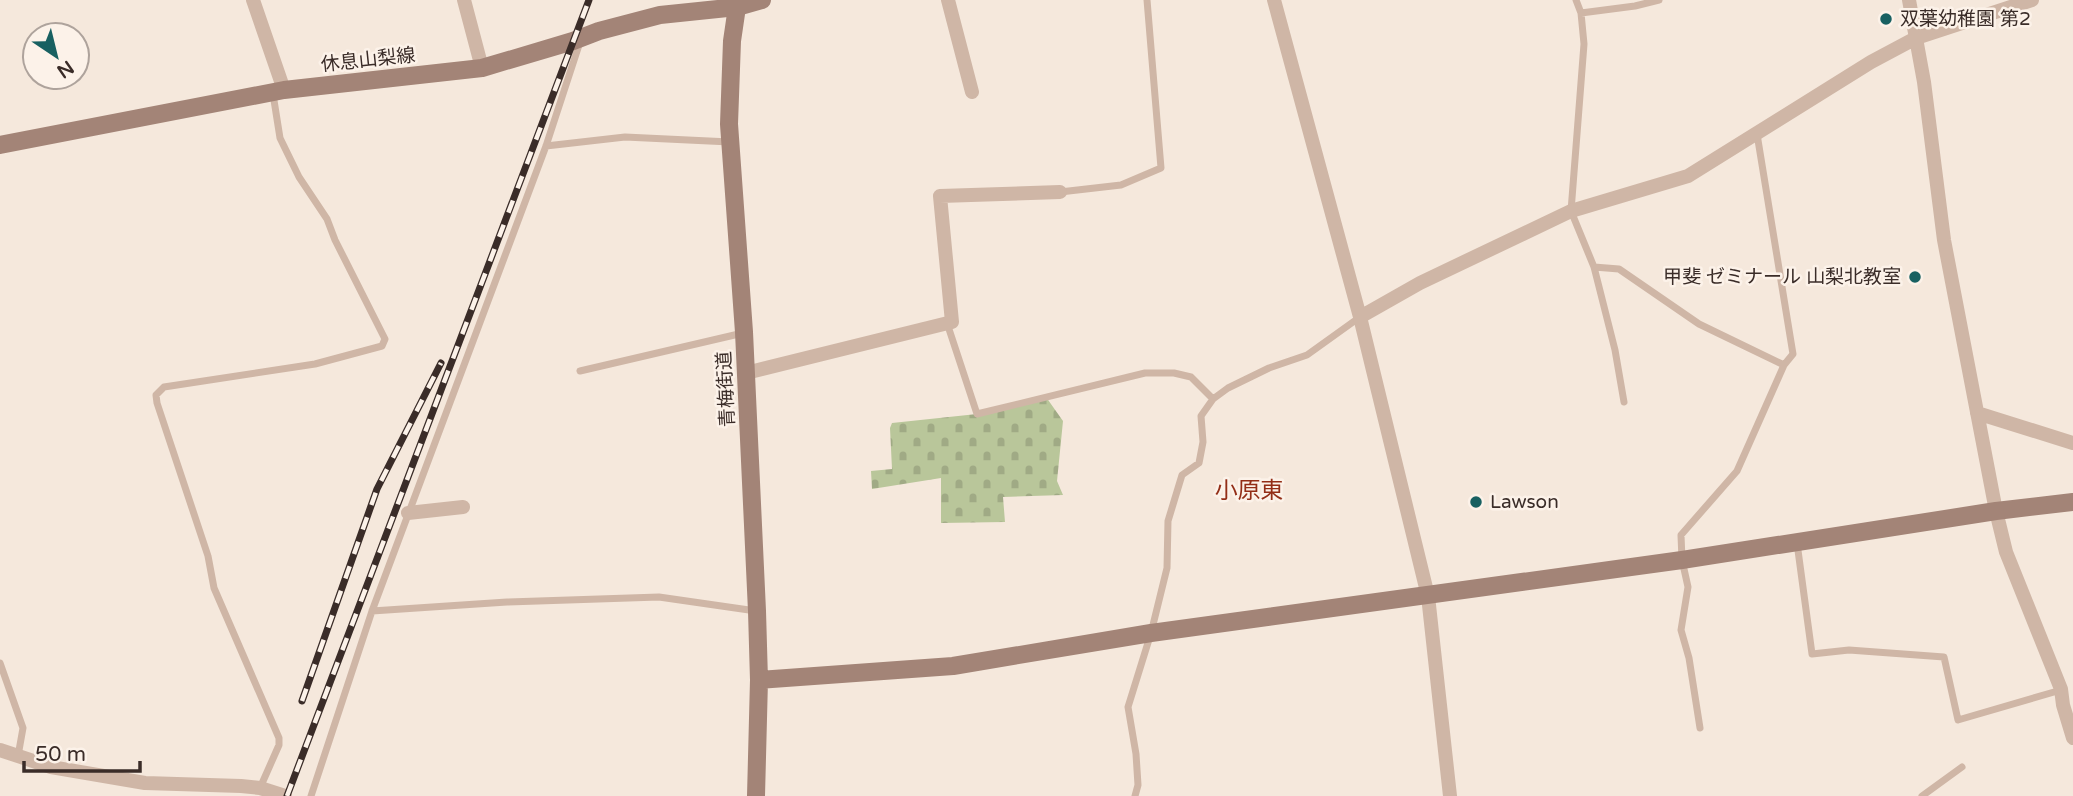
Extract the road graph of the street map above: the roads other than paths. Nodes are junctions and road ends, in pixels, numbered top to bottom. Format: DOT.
graph roads {
  1 [pos="253,0"];
  2 [pos="464,0"];
  3 [pos="762,0"];
  4 [pos="948,0"];
  5 [pos="1147,0"];
  6 [pos="1274,0"];
  7 [pos="1576,0"];
  8 [pos="1659,0"];
  9 [pos="1909,0"];
  10 [pos="2032,0"];
  11 [pos="737,4"];
  12 [pos="1581,13"];
  13 [pos="582,38"];
  14 [pos="1916,38"];
  15 [pos="482,68"];
  16 [pos="279,91"];
  17 [pos="972,92"];
  18 [pos="1757,133"];
  19 [pos="731,142"];
  20 [pos="0,145"];
  21 [pos="546,146"];
  22 [pos="1060,191"];
  23 [pos="1572,211"];
  24 [pos="1594,267"];
  25 [pos="1360,317"];
  26 [pos="947,323"];
  27 [pos="744,332"];
  28 [pos="1784,365"];
  29 [pos="580,371"];
  30 [pos="746,373"];
  31 [pos="1213,400"];
  32 [pos="1624,402"];
  33 [pos="1977,413"];
  34 [pos="2073,443"];
  35 [pos="2073,502"];
  36 [pos="463,507"];
  37 [pos="1996,511"];
  38 [pos="408,513"];
  39 [pos="1797,542"];
  40 [pos="1682,560"];
  41 [pos="1429,596"];
  42 [pos="372,611"];
  43 [pos="757,611"];
  44 [pos="1151,633"];
  45 [pos="0,663"];
  46 [pos="759,680"];
  47 [pos="2062,689"];
  48 [pos="1700,728"];
  49 [pos="2073,738"];
  50 [pos="0,750"];
  51 [pos="18,756"];
  52 [pos="1962,766"];
  53 [pos="260,788"];
  54 [pos="285,796"];
  55 [pos="311,796"];
  56 [pos="756,796"];
  57 [pos="1135,796"];
  58 [pos="1450,796"];
  59 [pos="1922,796"];
  1 -- 16 [label="street"];
  2 -- 15 [label="street"];
  3 -- 11 [label="main road"];
  4 -- 17 [label="street"];
  5 -- 22 [label="lane"];
  6 -- 25 [label="street"];
  7 -- 12 [label="lane"];
  8 -- 12 [label="lane"];
  9 -- 14 [label="street"];
  10 -- 14 [label="street"];
  11 -- 13 [label="main road, 休息山梨線"];
  11 -- 19 [label="main road, 青梅街道"];
  12 -- 23 [label="lane"];
  13 -- 15 [label="main road, 休息山梨線"];
  13 -- 21 [label="lane"];
  14 -- 18 [label="street"];
  14 -- 33 [label="street"];
  15 -- 16 [label="main road, 休息山梨線"];
  16 -- 20 [label="main road, 休息山梨線"];
  16 -- 53 [label="lane"];
  18 -- 23 [label="street"];
  18 -- 28 [label="lane"];
  19 -- 21 [label="lane"];
  19 -- 27 [label="main road, 青梅街道"];
  21 -- 38 [label="lane"];
  22 -- 26 [label="street"];
  23 -- 24 [label="lane"];
  23 -- 25 [label="street"];
  24 -- 28 [label="lane"];
  24 -- 32 [label="lane"];
  25 -- 31 [label="lane"];
  25 -- 41 [label="street"];
  26 -- 30 [label="street"];
  26 -- 31 [label="lane"];
  27 -- 29 [label="lane"];
  27 -- 30 [label="main road, 青梅街道"];
  28 -- 40 [label="lane"];
  30 -- 43 [label="main road, 青梅街道"];
  31 -- 44 [label="lane"];
  33 -- 34 [label="street"];
  33 -- 37 [label="street"];
  35 -- 37 [label="main road"];
  36 -- 38 [label="street"];
  37 -- 39 [label="main road"];
  37 -- 47 [label="street"];
  38 -- 42 [label="lane"];
  39 -- 40 [label="main road"];
  39 -- 47 [label="lane"];
  40 -- 41 [label="main road"];
  40 -- 48 [label="lane"];
  41 -- 44 [label="main road"];
  41 -- 58 [label="street"];
  42 -- 43 [label="lane"];
  42 -- 55 [label="lane"];
  43 -- 46 [label="main road, 青梅街道"];
  44 -- 46 [label="main road"];
  44 -- 57 [label="lane"];
  45 -- 51 [label="lane"];
  46 -- 56 [label="main road, 青梅街道"];
  47 -- 49 [label="street"];
  50 -- 51 [label="street"];
  51 -- 53 [label="street"];
  52 -- 59 [label="lane"];
  53 -- 54 [label="street"];
}
